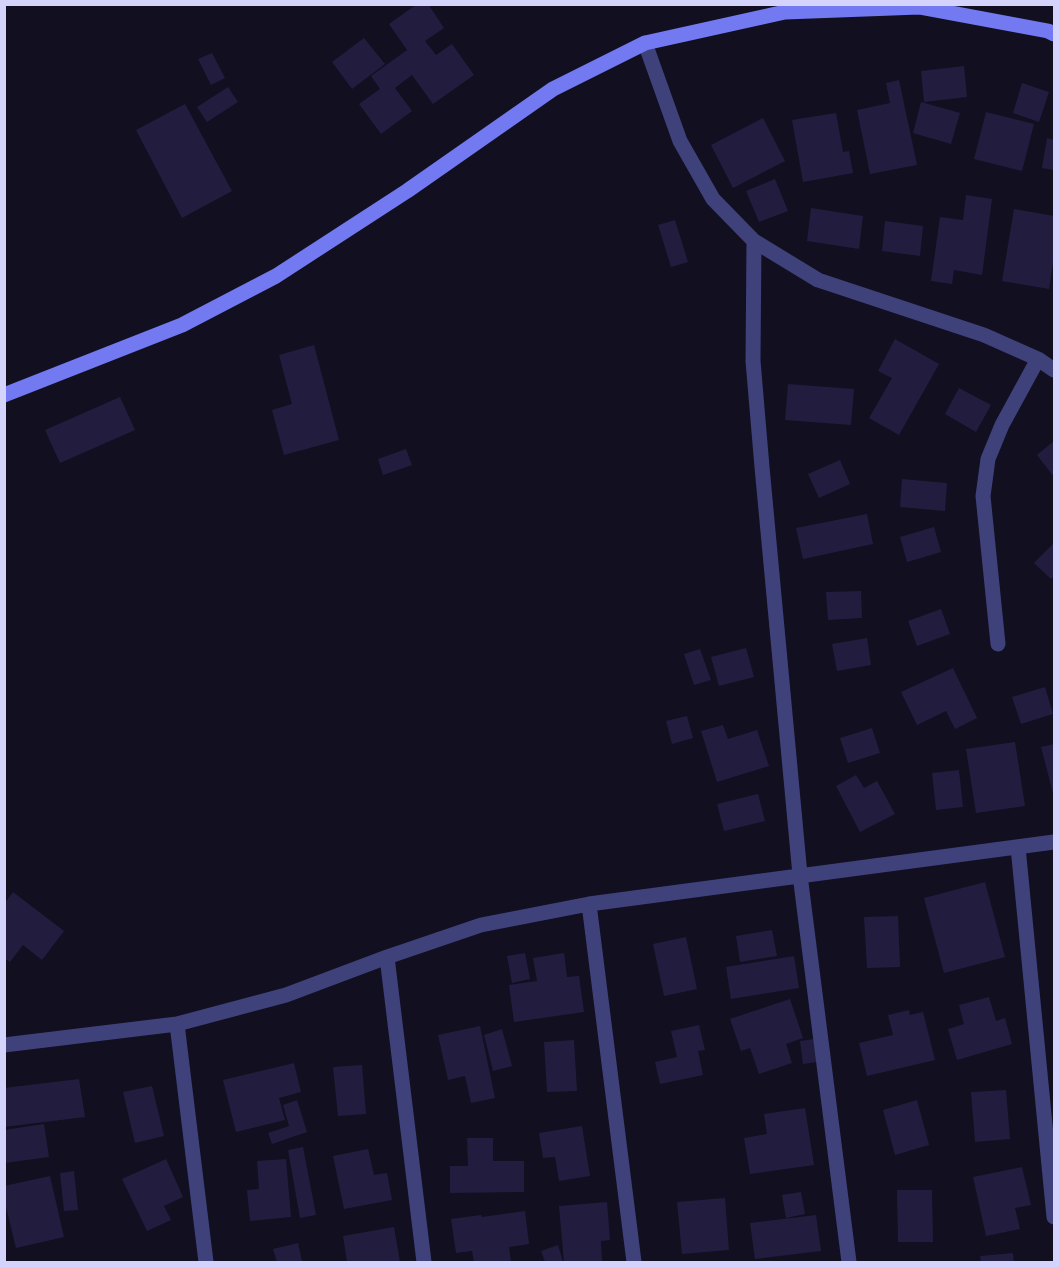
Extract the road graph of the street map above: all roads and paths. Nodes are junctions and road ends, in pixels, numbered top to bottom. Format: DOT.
graph roads {
  1 [pos="1054,34"];
  2 [pos="645,43"];
  3 [pos="754,241"];
  4 [pos="1038,358"];
  5 [pos="1054,370"];
  6 [pos="4,395"];
  7 [pos="998,644"];
  8 [pos="1054,842"];
  9 [pos="1018,847"];
  10 [pos="800,875"];
  11 [pos="589,904"];
  12 [pos="387,957"];
  13 [pos="177,1024"];
  14 [pos="4,1045"];
  15 [pos="1054,1217"];
  16 [pos="206,1263"];
  17 [pos="424,1263"];
  18 [pos="634,1263"];
  19 [pos="849,1263"];
  1 -- 2 [label="street"];
  2 -- 3 [label="street"];
  2 -- 6 [label="street"];
  3 -- 4 [label="street"];
  3 -- 10 [label="street"];
  4 -- 5 [label="street"];
  4 -- 7 [label="street"];
  8 -- 9 [label="street"];
  9 -- 10 [label="street"];
  9 -- 15 [label="street"];
  10 -- 11 [label="street"];
  10 -- 19 [label="street"];
  11 -- 12 [label="street"];
  11 -- 18 [label="street"];
  12 -- 13 [label="street"];
  12 -- 17 [label="street"];
  13 -- 14 [label="street"];
  13 -- 16 [label="street"];
}
